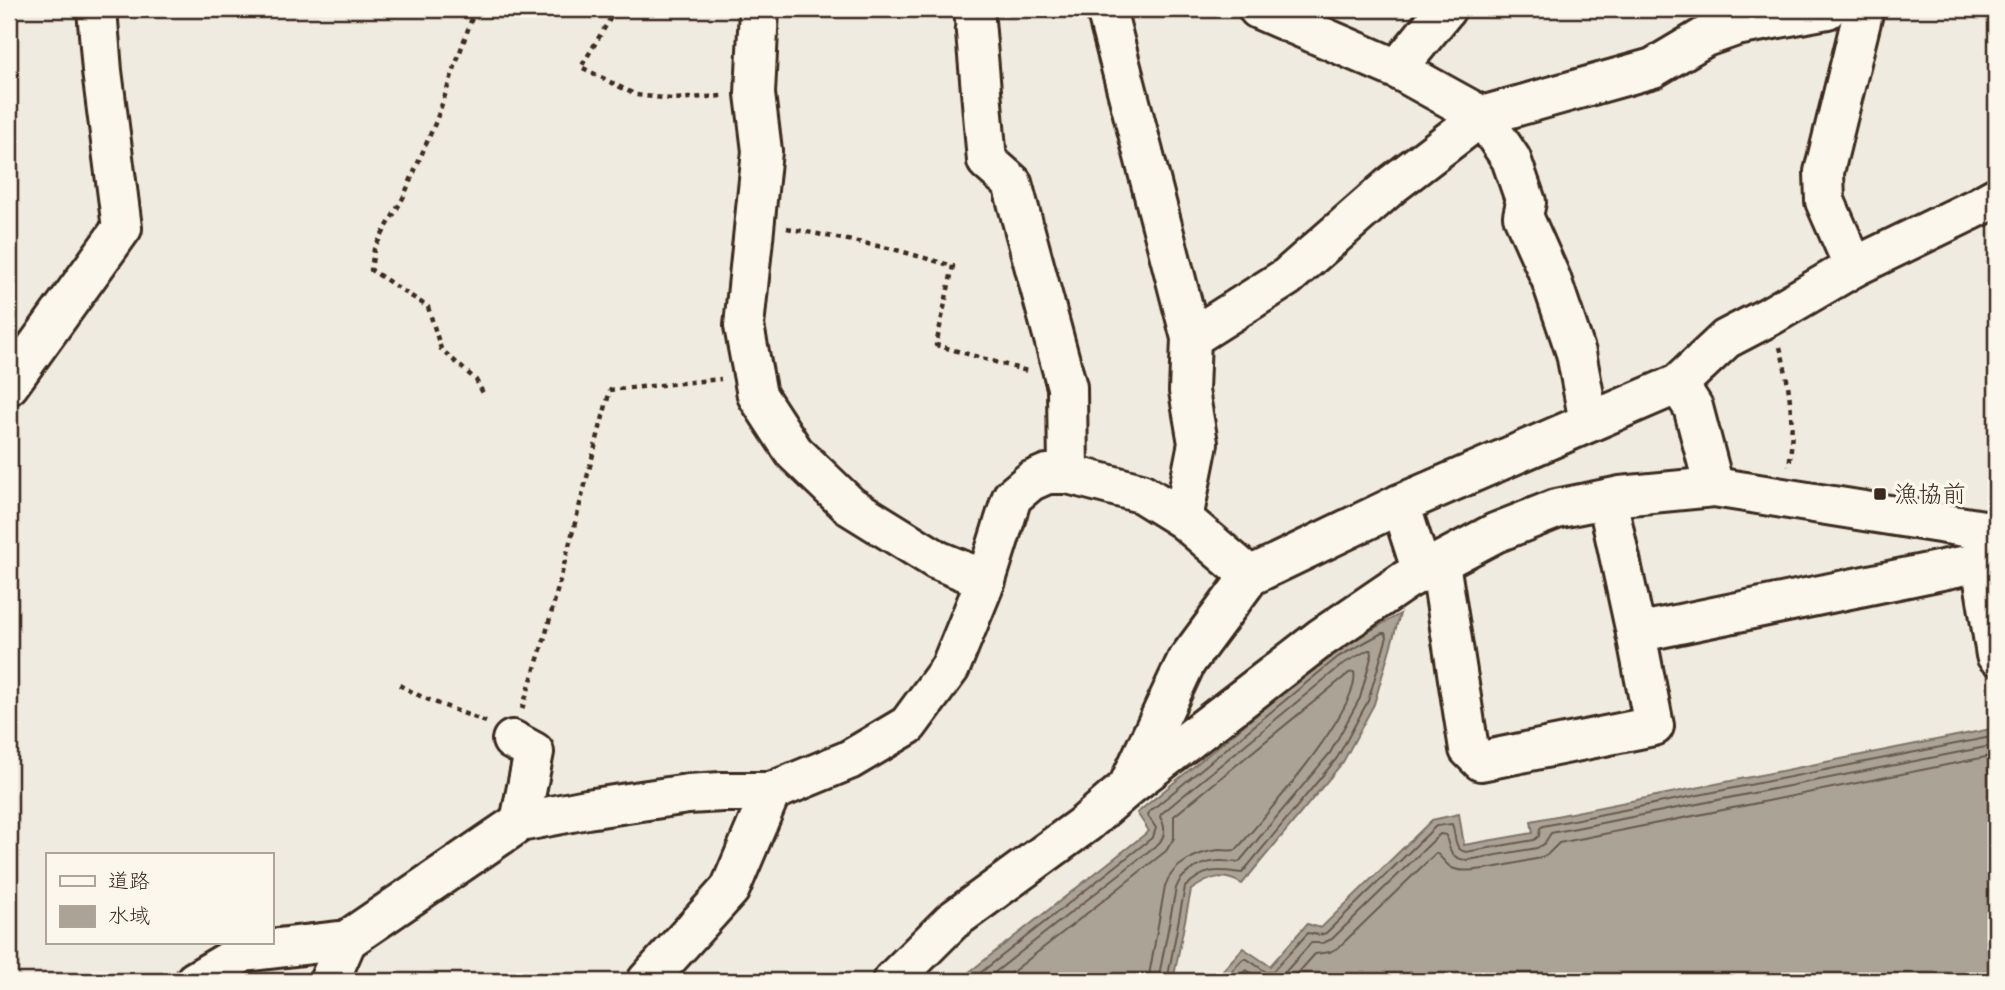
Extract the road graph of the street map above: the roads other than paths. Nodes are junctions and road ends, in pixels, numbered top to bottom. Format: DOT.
graph roads {
  1 [pos="97,9"];
  2 [pos="759,9"];
  3 [pos="974,9"];
  4 [pos="1106,9"];
  5 [pos="1258,9"];
  6 [pos="1446,9"];
  7 [pos="1827,9"];
  8 [pos="1864,9"];
  9 [pos="1397,69"];
  10 [pos="1482,116"];
  11 [pos="1996,197"];
  12 [pos="1854,267"];
  13 [pos="1191,338"];
  14 [pos="1678,384"];
  15 [pos="9,385"];
  16 [pos="1589,422"];
  17 [pos="1068,474"];
  18 [pos="1714,487"];
  19 [pos="1607,499"];
  20 [pos="1400,504"];
  21 [pos="1183,519"];
  22 [pos="1989,542"];
  23 [pos="1431,568"];
  24 [pos="1250,576"];
  25 [pos="986,580"];
  26 [pos="1636,633"];
  27 [pos="1996,655"];
  28 [pos="513,740"];
  29 [pos="1128,787"];
  30 [pos="771,792"];
  31 [pos="520,822"];
  32 [pos="347,940"];
  33 [pos="195,981"];
  34 [pos="329,981"];
  35 [pos="648,981"];
  36 [pos="892,981"];
  1 -- 15 [label="street"];
  2 -- 25 [label="street"];
  3 -- 17 [label="street"];
  4 -- 13 [label="street"];
  5 -- 9 [label="street"];
  6 -- 9 [label="street"];
  7 -- 10 [label="street"];
  8 -- 12 [label="street"];
  9 -- 10 [label="street"];
  10 -- 13 [label="street"];
  10 -- 16 [label="street"];
  11 -- 12 [label="street"];
  12 -- 14 [label="street"];
  13 -- 21 [label="street"];
  14 -- 16 [label="street"];
  14 -- 18 [label="street"];
  16 -- 20 [label="street"];
  17 -- 21 [label="street"];
  17 -- 25 [label="street"];
  18 -- 19 [label="street"];
  18 -- 22 [label="street"];
  19 -- 23 [label="street"];
  19 -- 26 [label="street"];
  20 -- 23 [label="street"];
  20 -- 24 [label="street"];
  21 -- 24 [label="street"];
  22 -- 26 [label="street"];
  22 -- 27 [label="street"];
  23 -- 26 [label="street"];
  23 -- 29 [label="street"];
  24 -- 29 [label="street"];
  25 -- 30 [label="street"];
  28 -- 31 [label="street"];
  29 -- 36 [label="street"];
  30 -- 31 [label="street"];
  30 -- 35 [label="street"];
  31 -- 32 [label="street"];
  32 -- 33 [label="street"];
  32 -- 34 [label="street"];
}
